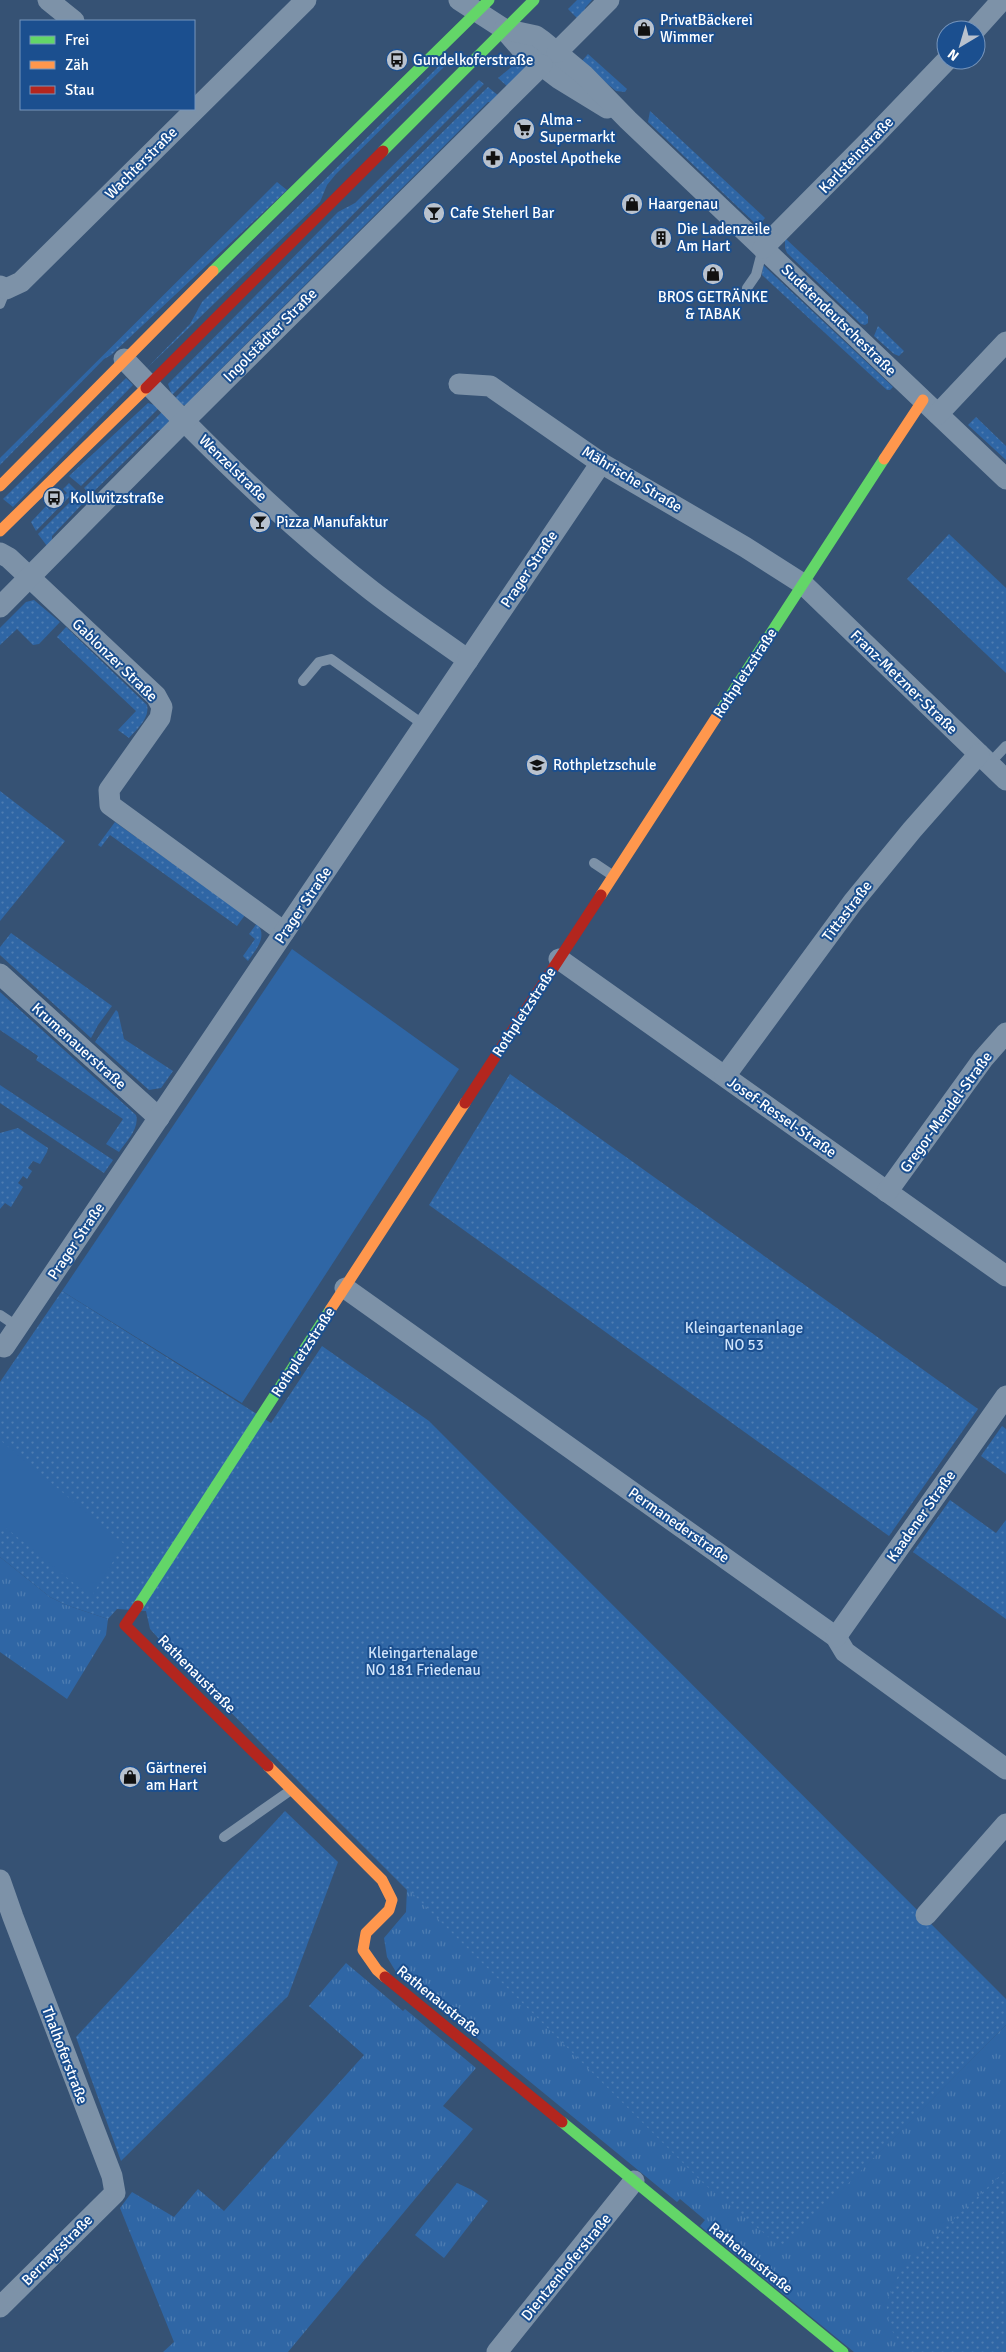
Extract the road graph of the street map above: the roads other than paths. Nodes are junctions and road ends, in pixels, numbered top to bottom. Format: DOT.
graph roads {
  1 [pos="48,0"];
  2 [pos="306,0"];
  3 [pos="459,0"];
  4 [pos="534,0"];
  5 [pos="609,0"];
  6 [pos="1002,0"];
  7 [pos="483,6"];
  8 [pos="73,20"];
  9 [pos="984,20"];
  10 [pos="504,29"];
  11 [pos="550,59"];
  12 [pos="937,70"];
  13 [pos="195,104"];
  14 [pos="186,112"];
  15 [pos="763,248"];
  16 [pos="747,288"];
  17 [pos="2,293"];
  18 [pos="1006,342"];
  19 [pos="124,360"];
  20 [pos="459,384"];
  21 [pos="149,385"];
  22 [pos="930,407"];
  23 [pos="184,421"];
  24 [pos="601,463"];
  25 [pos="1006,479"];
  26 [pos="0,486"];
  27 [pos="0,532"];
  28 [pos="0,553"];
  29 [pos="30,578"];
  30 [pos="803,584"];
  31 [pos="0,607"];
  32 [pos="468,660"];
  33 [pos="303,680"];
  34 [pos="424,725"];
  35 [pos="1006,746"];
  36 [pos="984,759"];
  37 [pos="1006,780"];
  38 [pos="594,863"];
  39 [pos="613,875"];
  40 [pos="284,932"];
  41 [pos="559,959"];
  42 [pos="0,974"];
  43 [pos="1006,1033"];
  44 [pos="725,1076"];
  45 [pos="158,1118"];
  46 [pos="887,1192"];
  47 [pos="1006,1276"];
  48 [pos="344,1288"];
  49 [pos="0,1315"];
  50 [pos="18,1327"];
  51 [pos="4,1347"];
  52 [pos="1006,1396"];
  53 [pos="125,1625"];
  54 [pos="836,1637"];
  55 [pos="1006,1769"];
  56 [pos="291,1790"];
  57 [pos="1006,1824"];
  58 [pos="224,1837"];
  59 [pos="0,1880"];
  60 [pos="926,1915"];
  61 [pos="634,2181"];
  62 [pos="115,2193"];
  63 [pos="0,2307"];
  64 [pos="497,2352"];
  65 [pos="843,2352"];
  1 -- 8 [label="street"];
  2 -- 13 [label="street, Wachterstraße"];
  3 -- 7 [label="street"];
  4 -- 10 [label="street"];
  5 -- 11 [label="street, Ingolstädter Straße"];
  6 -- 9 [label="street"];
  7 -- 10 [label="street, Sudetendeutschestraße"];
  7 -- 19 [label="street"];
  10 -- 11 [label="street, Sudetendeutschestraße"];
  10 -- 21 [label="street"];
  11 -- 15 [label="street, Sudetendeutschestraße"];
  11 -- 23 [label="street, Ingolstädter Straße"];
  12 -- 15 [label="street, Karlsteinstraße"];
  14 -- 17 [label="street, Wachterstraße"];
  15 -- 16 [label="lane"];
  15 -- 22 [label="street, Sudetendeutschestraße"];
  18 -- 22 [label="street, Rothpletzstraße"];
  19 -- 21 [label="street, Wenzelstraße"];
  19 -- 26 [label="street"];
  20 -- 24 [label="street, Mährische Straße"];
  21 -- 23 [label="street, Wenzelstraße"];
  21 -- 27 [label="street"];
  22 -- 25 [label="street, Sudetendeutschestraße"];
  22 -- 30 [label="street, Rothpletzstraße"];
  23 -- 29 [label="street, Ingolstädter Straße"];
  23 -- 32 [label="street, Wenzelstraße"];
  24 -- 30 [label="street, Mährische Straße"];
  24 -- 32 [label="street, Prager Straße"];
  28 -- 29 [label="street, Gablonzer Straße"];
  29 -- 31 [label="street, Ingolstädter Straße"];
  29 -- 40 [label="street, Gablonzer Straße"];
  30 -- 36 [label="street, Franz-Metzner-Straße"];
  30 -- 39 [label="street, Rothpletzstraße"];
  32 -- 34 [label="street, Prager Straße"];
  33 -- 34 [label="lane"];
  34 -- 40 [label="street, Prager Straße"];
  35 -- 36 [label="lane"];
  36 -- 37 [label="street, Franz-Metzner-Straße"];
  36 -- 44 [label="street, Tittastraße"];
  38 -- 39 [label="lane"];
  39 -- 41 [label="street, Rothpletzstraße"];
  40 -- 45 [label="street, Prager Straße"];
  41 -- 44 [label="street, Josef-Ressel-Straße"];
  41 -- 48 [label="street, Rothpletzstraße"];
  42 -- 45 [label="street, Krumenauerstraße"];
  43 -- 46 [label="street, Gregor-Mendel-Straße"];
  44 -- 46 [label="street, Josef-Ressel-Straße"];
  45 -- 50 [label="street, Prager Straße"];
  46 -- 47 [label="street, Josef-Ressel-Straße"];
  48 -- 53 [label="street, Rothpletzstraße"];
  48 -- 54 [label="street, Permanederstraße"];
  49 -- 50 [label="lane"];
  50 -- 51 [label="street, Prager Straße"];
  52 -- 54 [label="street, Kaadener Straße"];
  53 -- 56 [label="street, Rathenaustraße"];
  54 -- 55 [label="street, Permanederstraße"];
  56 -- 58 [label="lane"];
  56 -- 61 [label="street, Rathenaustraße"];
  57 -- 60 [label="street"];
  59 -- 62 [label="street, Thalhoferstraße"];
  61 -- 64 [label="street, Dientzenhoferstraße"];
  61 -- 65 [label="street, Rathenaustraße"];
  62 -- 63 [label="street, Bernaysstraße"];
}
